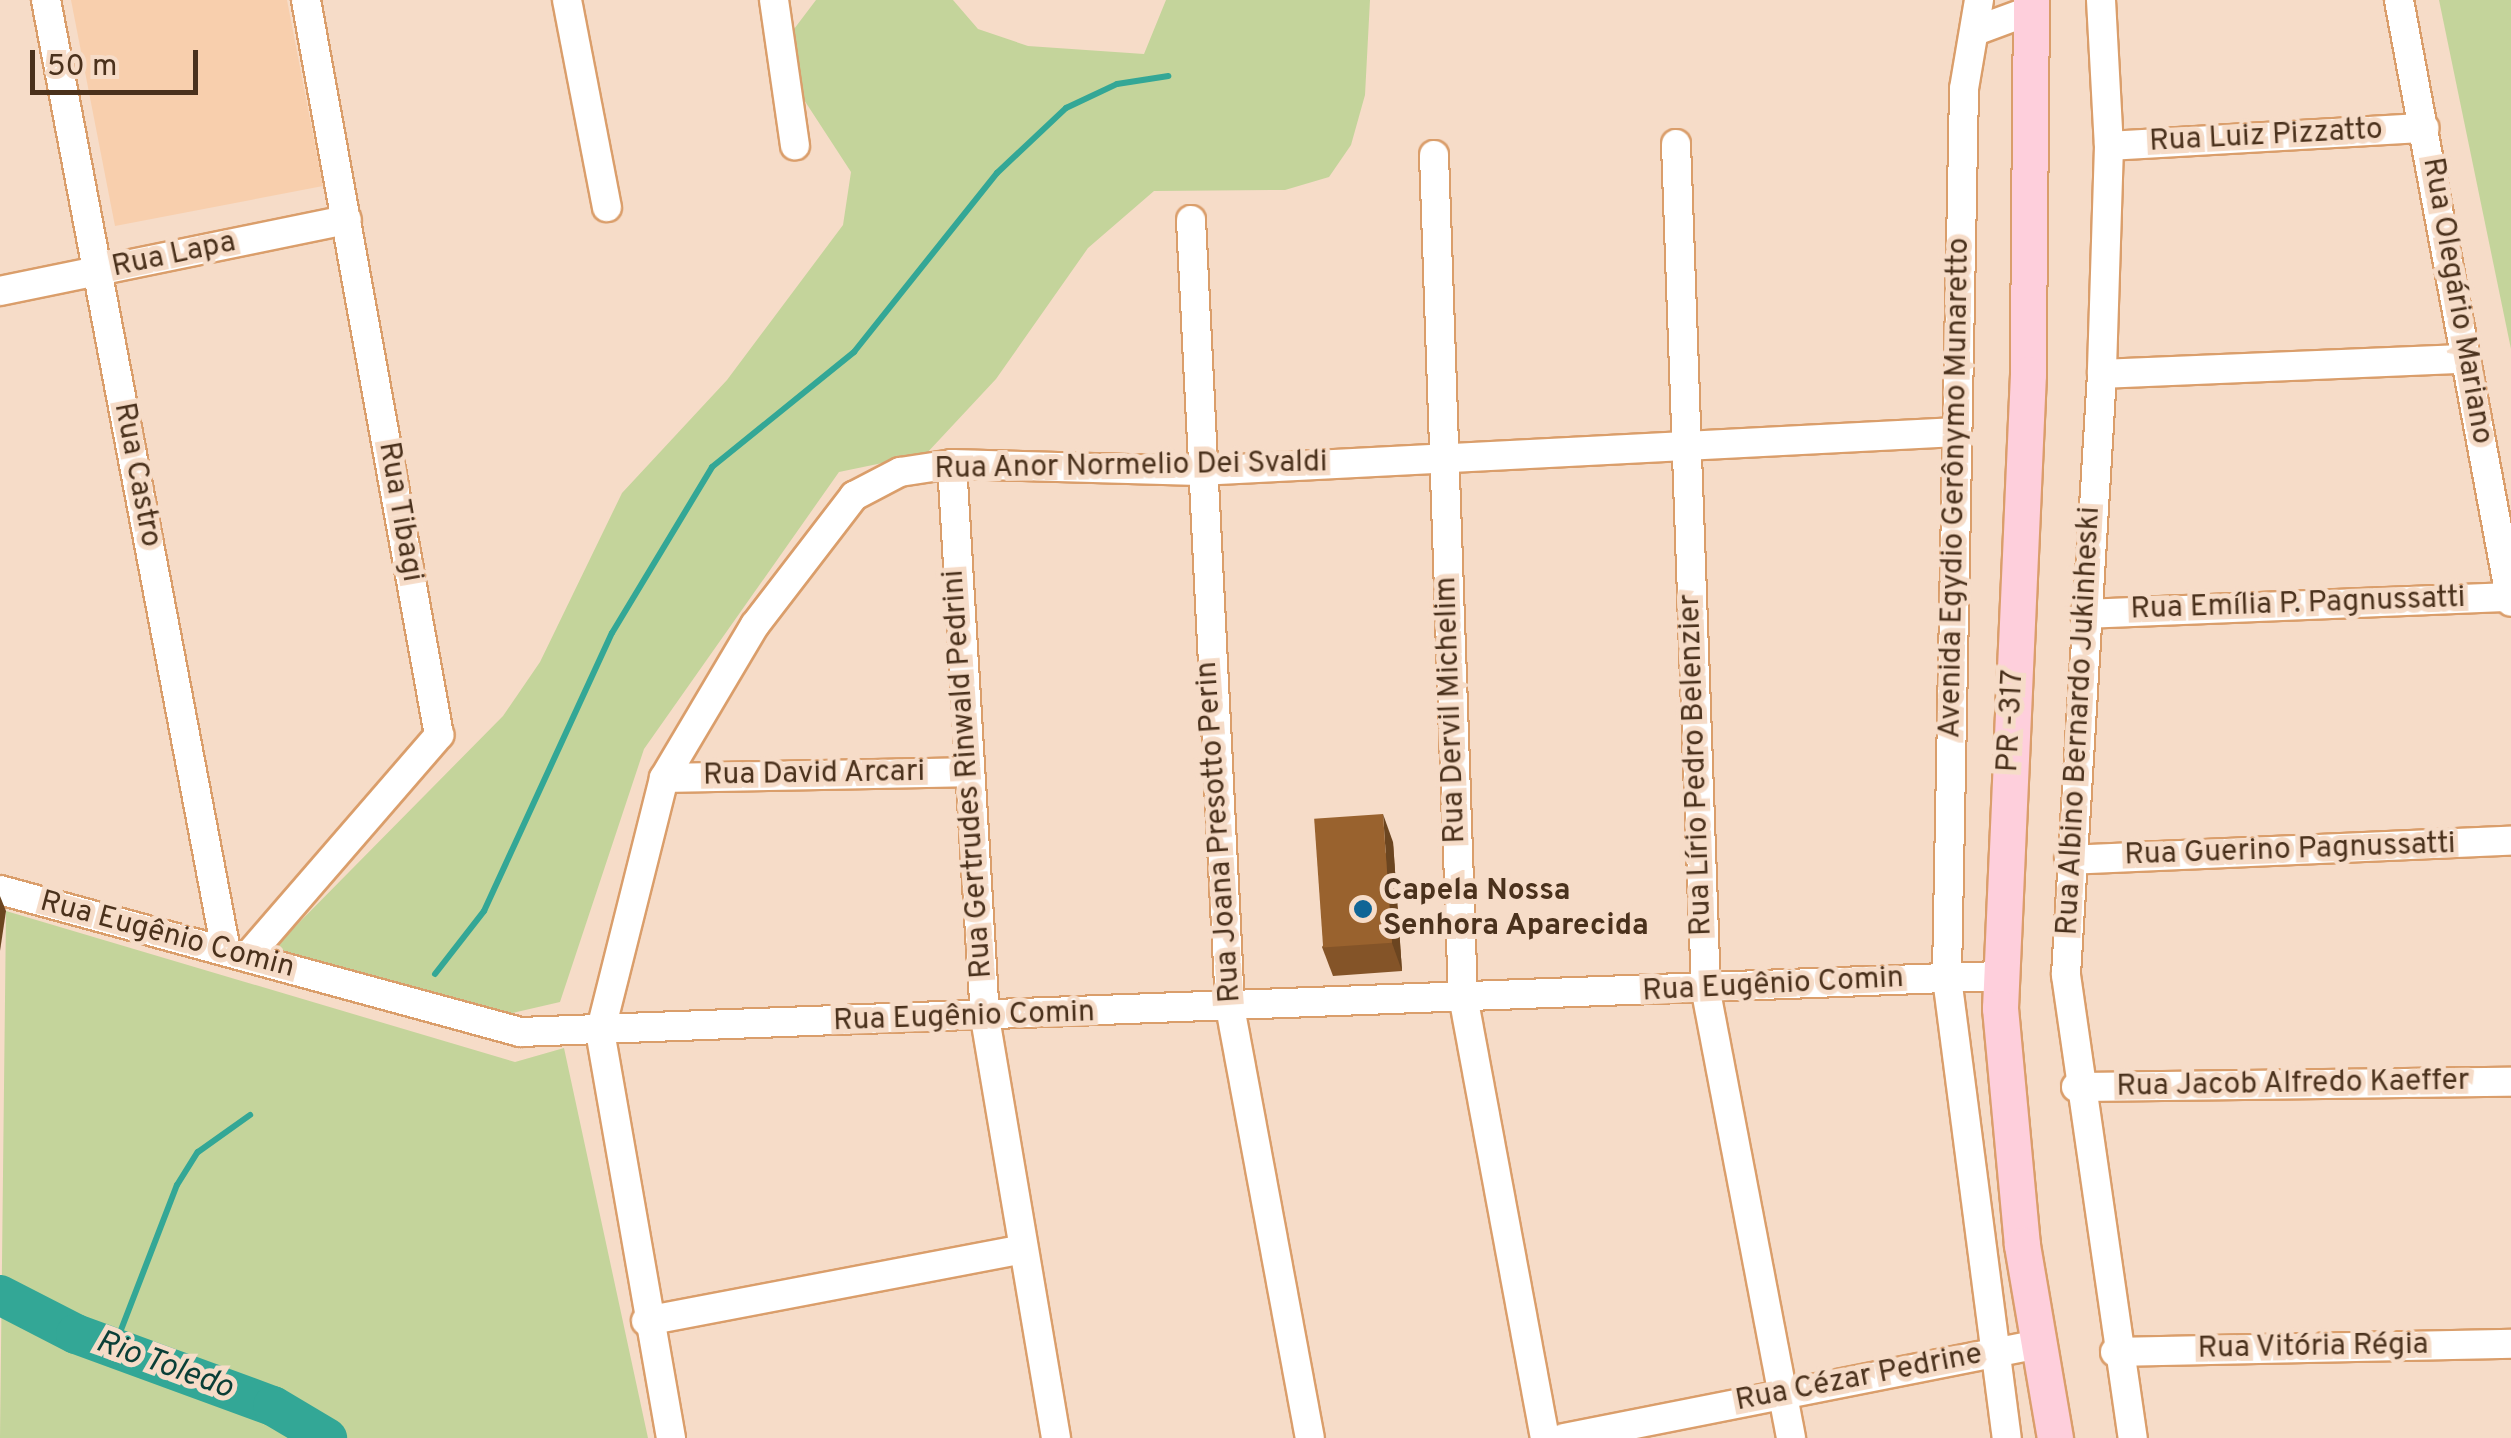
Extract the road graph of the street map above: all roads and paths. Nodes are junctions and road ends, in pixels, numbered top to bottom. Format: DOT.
graph roads {
  1 [pos="46,0"];
  2 [pos="306,0"];
  3 [pos="567,0"];
  4 [pos="774,0"];
  5 [pos="1980,0"];
  6 [pos="2101,0"];
  7 [pos="2399,0"];
  8 [pos="2032,5"];
  9 [pos="1974,31"];
  10 [pos="2424,128"];
  11 [pos="1676,144"];
  12 [pos="794,146"];
  13 [pos="2109,146"];
  14 [pos="1434,155"];
  15 [pos="606,207"];
  16 [pos="347,220"];
  17 [pos="1191,220"];
  18 [pos="98,272"];
  19 [pos="0,291"];
  20 [pos="2467,359"];
  21 [pos="2102,374"];
  22 [pos="1957,432"];
  23 [pos="1684,446"];
  24 [pos="1442,459"];
  25 [pos="952,464"];
  26 [pos="1198,471"];
  27 [pos="2510,599"];
  28 [pos="2085,614"];
  29 [pos="965,772"];
  30 [pos="664,778"];
  31 [pos="2511,842"];
  32 [pos="2069,860"];
  33 [pos="0,890"];
  34 [pos="236,954"];
  35 [pos="2001,976"];
  36 [pos="1946,978"];
  37 [pos="1706,992"];
  38 [pos="1463,996"];
  39 [pos="1230,1007"];
  40 [pos="985,1018"];
  41 [pos="600,1033"];
  42 [pos="2511,1082"];
  43 [pos="2076,1088"];
  44 [pos="1020,1250"];
  45 [pos="646,1321"];
  46 [pos="2037,1344"];
  47 [pos="2511,1344"];
  48 [pos="2116,1352"];
  49 [pos="1990,1353"];
  50 [pos="1783,1394"];
  51 [pos="670,1438"];
  52 [pos="1056,1438"];
  53 [pos="1310,1438"];
  54 [pos="1545,1438"];
  55 [pos="1564,1438"];
  56 [pos="1791,1438"];
  57 [pos="2007,1438"];
  58 [pos="2055,1438"];
  59 [pos="2133,1438"];
  1 -- 18 [label="street, Rua Castro"];
  2 -- 16 [label="street, Rua Tibagi"];
  3 -- 15 [label="street"];
  4 -- 12 [label="street"];
  5 -- 9 [label="street, Avenida Egydio Gerônymo Munaretto"];
  6 -- 13 [label="street, Rua Albino Bernardo Jukinheski"];
  7 -- 10 [label="street, Rua Olegário Mariano"];
  8 -- 9 [label="street"];
  8 -- 35 [label="main road, PR -317"];
  9 -- 22 [label="street, Avenida Egydio Gerônymo Munaretto"];
  10 -- 13 [label="street, Rua Luiz Pizzatto"];
  10 -- 20 [label="street, Rua Olegário Mariano"];
  11 -- 23 [label="street, Rua Lírio Pedro Belenzier"];
  13 -- 21 [label="street, Rua Albino Bernardo Jukinheski"];
  14 -- 24 [label="street, Rua Dervil Michelim"];
  16 -- 18 [label="street, Rua Lapa"];
  16 -- 34 [label="street, Rua Tibagi"];
  17 -- 26 [label="street, Rua Joana Presotto Perin"];
  18 -- 19 [label="street, Rua Lapa"];
  18 -- 34 [label="street, Rua Castro"];
  20 -- 21 [label="street"];
  20 -- 27 [label="street, Rua Olegário Mariano"];
  21 -- 28 [label="street, Rua Albino Bernardo Jukinheski"];
  22 -- 23 [label="street, Rua Anor Normelio Dei Svaldi"];
  22 -- 36 [label="street, Avenida Egydio Gerônymo Munaretto"];
  23 -- 24 [label="street, Rua Anor Normelio Dei Svaldi"];
  23 -- 37 [label="street, Rua Lírio Pedro Belenzier"];
  24 -- 26 [label="street, Rua Anor Normelio Dei Svaldi"];
  24 -- 38 [label="street, Rua Dervil Michelim"];
  25 -- 26 [label="street, Rua Anor Normelio Dei Svaldi"];
  25 -- 29 [label="street, Rua Gertrudes Rinwald Pedrini"];
  25 -- 30 [label="street, Rua Anor Normelio Dei Svaldi"];
  26 -- 39 [label="street, Rua Joana Presotto Perin"];
  27 -- 28 [label="street, Rua Emília P. Pagnussatti"];
  28 -- 32 [label="street, Rua Albino Bernardo Jukinheski"];
  29 -- 30 [label="street, Rua David Arcari"];
  29 -- 40 [label="street, Rua Gertrudes Rinwald Pedrini"];
  30 -- 41 [label="street, Rua Anor Normelio Dei Svaldi"];
  31 -- 32 [label="street, Rua Guerino Pagnussatti"];
  32 -- 43 [label="street, Rua Albino Bernardo Jukinheski"];
  33 -- 34 [label="street, Rua Eugênio Comin"];
  34 -- 41 [label="street, Rua Eugênio Comin"];
  35 -- 36 [label="street, Rua Eugênio Comin"];
  35 -- 46 [label="main road, PR -317"];
  36 -- 37 [label="street, Rua Eugênio Comin"];
  36 -- 49 [label="street, Avenida Egydio Gerônymo Munaretto"];
  37 -- 38 [label="street, Rua Eugênio Comin"];
  37 -- 50 [label="street, Rua Lírio Pedro Belenzier"];
  38 -- 39 [label="street, Rua Eugênio Comin"];
  38 -- 54 [label="street, Rua Dervil Michelim"];
  39 -- 40 [label="street, Rua Eugênio Comin"];
  39 -- 53 [label="street, Rua Joana Presotto Perin"];
  40 -- 41 [label="street, Rua Eugênio Comin"];
  40 -- 44 [label="street, Rua Gertrudes Rinwald Pedrini"];
  41 -- 45 [label="street"];
  42 -- 43 [label="street, Rua Jacob Alfredo Kaeffer"];
  43 -- 48 [label="street, Rua Albino Bernardo Jukinheski"];
  44 -- 45 [label="street"];
  44 -- 52 [label="street, Rua Gertrudes Rinwald Pedrini"];
  45 -- 51 [label="street"];
  46 -- 49 [label="street, Rua Cézar Pedrine"];
  46 -- 58 [label="main road, PR -317"];
  47 -- 48 [label="street, Rua Vitória Régia"];
  48 -- 59 [label="street, Rua Albino Bernardo Jukinheski"];
  49 -- 50 [label="street, Rua Cézar Pedrine"];
  49 -- 57 [label="street, Avenida Egydio Gerônymo Munaretto"];
  50 -- 55 [label="street, Rua Cézar Pedrine"];
  50 -- 56 [label="street, Rua Lírio Pedro Belenzier"];
}
